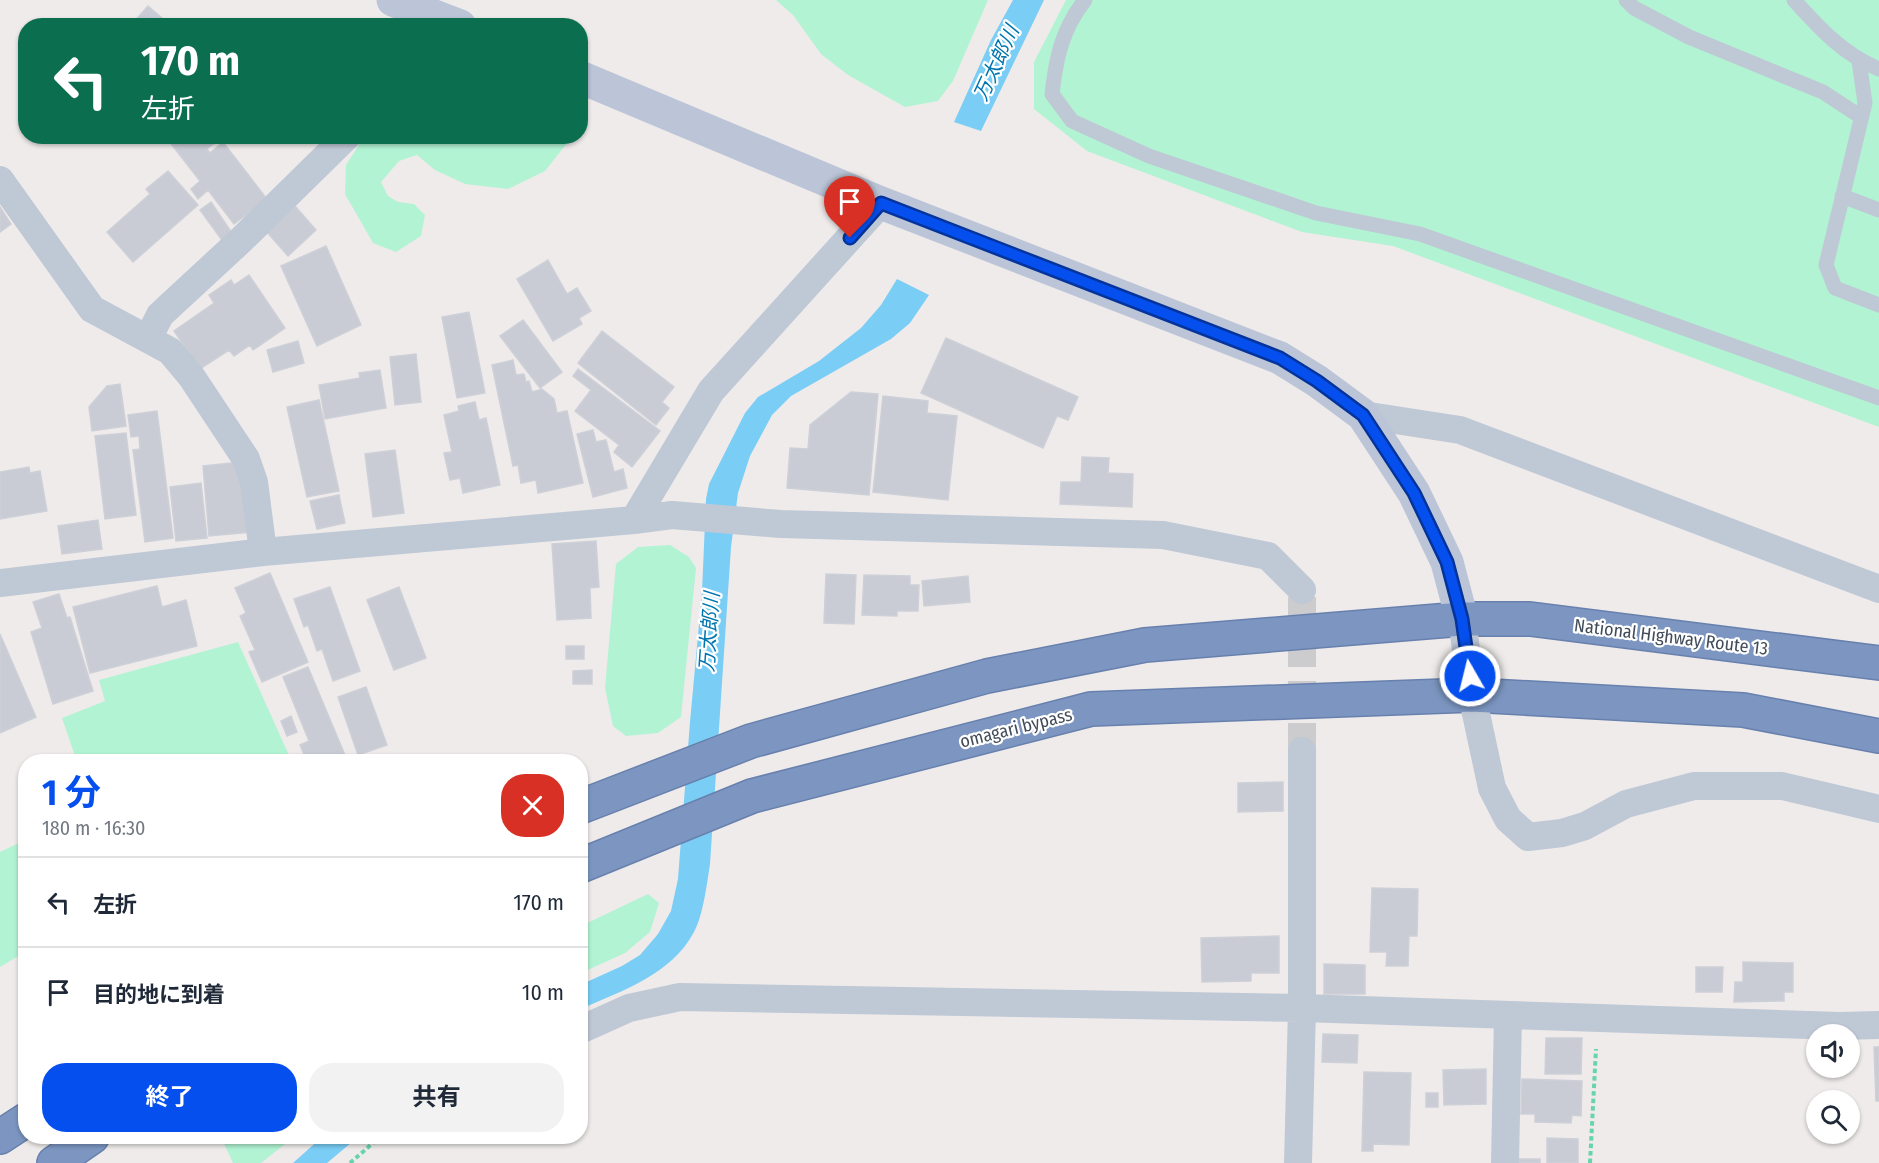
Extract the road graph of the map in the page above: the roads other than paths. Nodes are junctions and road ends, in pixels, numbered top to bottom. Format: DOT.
graph roads {
  1 [pos="393,0"];
  2 [pos="1084,0"];
  3 [pos="1626,0"];
  4 [pos="1794,0"];
  5 [pos="438,18"];
  6 [pos="1859,61"];
  7 [pos="1879,69"];
  8 [pos="588,79"];
  9 [pos="1861,117"];
  10 [pos="338,144"];
  11 [pos="0,180"];
  12 [pos="1842,196"];
  13 [pos="881,203"];
  14 [pos="1879,210"];
  15 [pos="1879,305"];
  16 [pos="148,339"];
  17 [pos="1879,398"];
  18 [pos="1363,415"];
  19 [pos="634,520"];
  20 [pos="263,552"];
  21 [pos="0,583"];
  22 [pos="1302,590"];
  23 [pos="1879,590"];
  24 [pos="1462,619"];
  25 [pos="1879,663"];
  26 [pos="1472,695"];
  27 [pos="1879,736"];
  28 [pos="1302,751"];
  29 [pos="588,804"];
  30 [pos="1879,809"];
  31 [pos="588,863"];
  32 [pos="1302,1008"];
  33 [pos="1508,1015"];
  34 [pos="1879,1025"];
  35 [pos="588,1026"];
  36 [pos="18,1125"];
  37 [pos="0,1137"];
  38 [pos="82,1144"];
  39 [pos="54,1163"];
  40 [pos="1298,1163"];
  41 [pos="1505,1163"];
  1 -- 5 [label="street"];
  2 -- 17 [label="lane"];
  3 -- 9 [label="lane"];
  4 -- 6 [label="lane"];
  6 -- 7 [label="lane"];
  6 -- 9 [label="lane"];
  8 -- 13 [label="street"];
  9 -- 12 [label="lane"];
  10 -- 16 [label="street"];
  11 -- 16 [label="street"];
  12 -- 14 [label="lane"];
  12 -- 15 [label="lane"];
  13 -- 18 [label="street"];
  13 -- 19 [label="street"];
  16 -- 20 [label="street"];
  18 -- 23 [label="street"];
  18 -- 24 [label="street"];
  19 -- 20 [label="street"];
  19 -- 22 [label="street"];
  20 -- 21 [label="street"];
  24 -- 25 [label="highway, National Highway Route 13"];
  24 -- 26 [label="street"];
  24 -- 29 [label="highway"];
  26 -- 27 [label="highway"];
  26 -- 30 [label="street"];
  26 -- 31 [label="highway, omagari bypass"];
  28 -- 32 [label="street"];
  32 -- 33 [label="street"];
  32 -- 35 [label="street"];
  32 -- 40 [label="street"];
  33 -- 34 [label="street"];
  33 -- 41 [label="street"];
  36 -- 37 [label="highway"];
  38 -- 39 [label="highway"];
}
